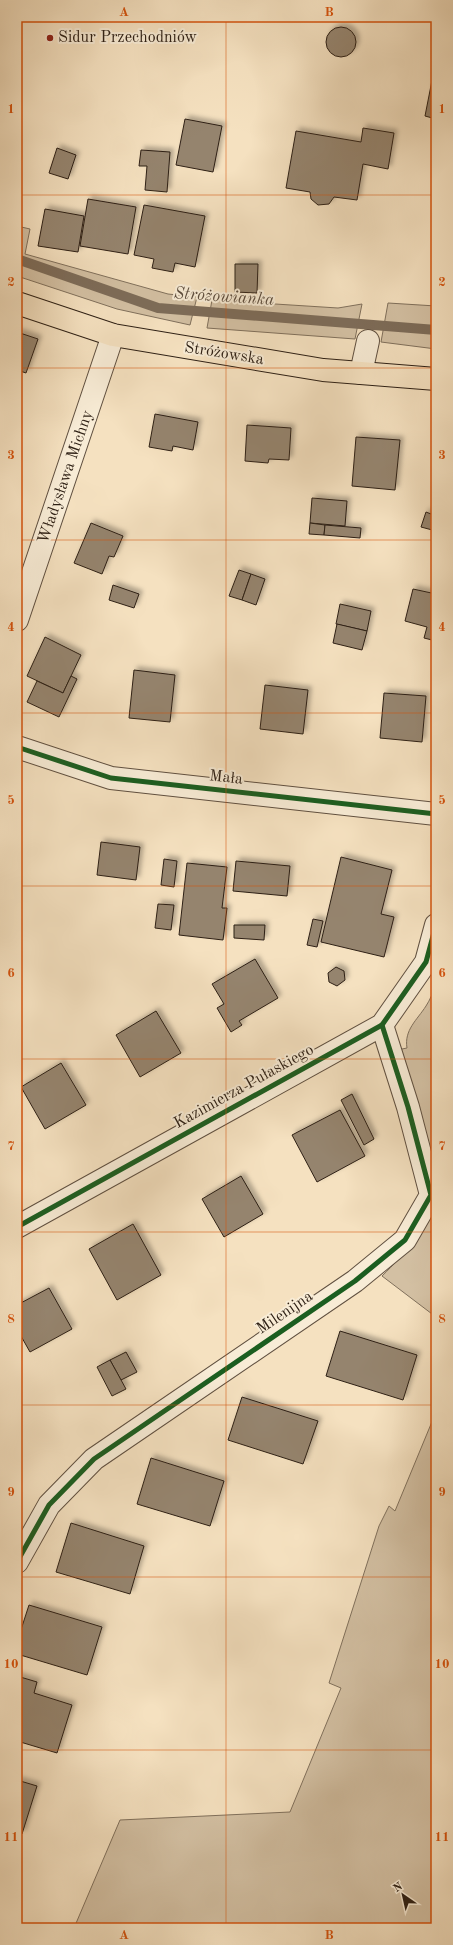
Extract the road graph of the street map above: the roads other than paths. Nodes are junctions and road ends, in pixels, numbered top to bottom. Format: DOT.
graph roads {
  1 [pos="17,303"];
  2 [pos="113,335"];
  3 [pos="368,341"];
  4 [pos="361,373"];
  5 [pos="436,379"];
  6 [pos="17,620"];
  7 [pos="17,747"];
  8 [pos="436,814"];
  9 [pos="436,925"];
  10 [pos="382,1025"];
  11 [pos="17,1227"];
  12 [pos="17,1562"];
  1 -- 2 [label="main road, Stróżowska"];
  2 -- 4 [label="main road, Stróżowska"];
  2 -- 6 [label="street, Władysława Michny"];
  3 -- 4 [label="street"];
  4 -- 5 [label="main road, Stróżowska"];
  7 -- 8 [label="street, Mała"];
  9 -- 10 [label="street, Kazimierza Pułaskiego"];
  10 -- 11 [label="street, Kazimierza Pułaskiego"];
  10 -- 12 [label="street, Milenijna"];
}
